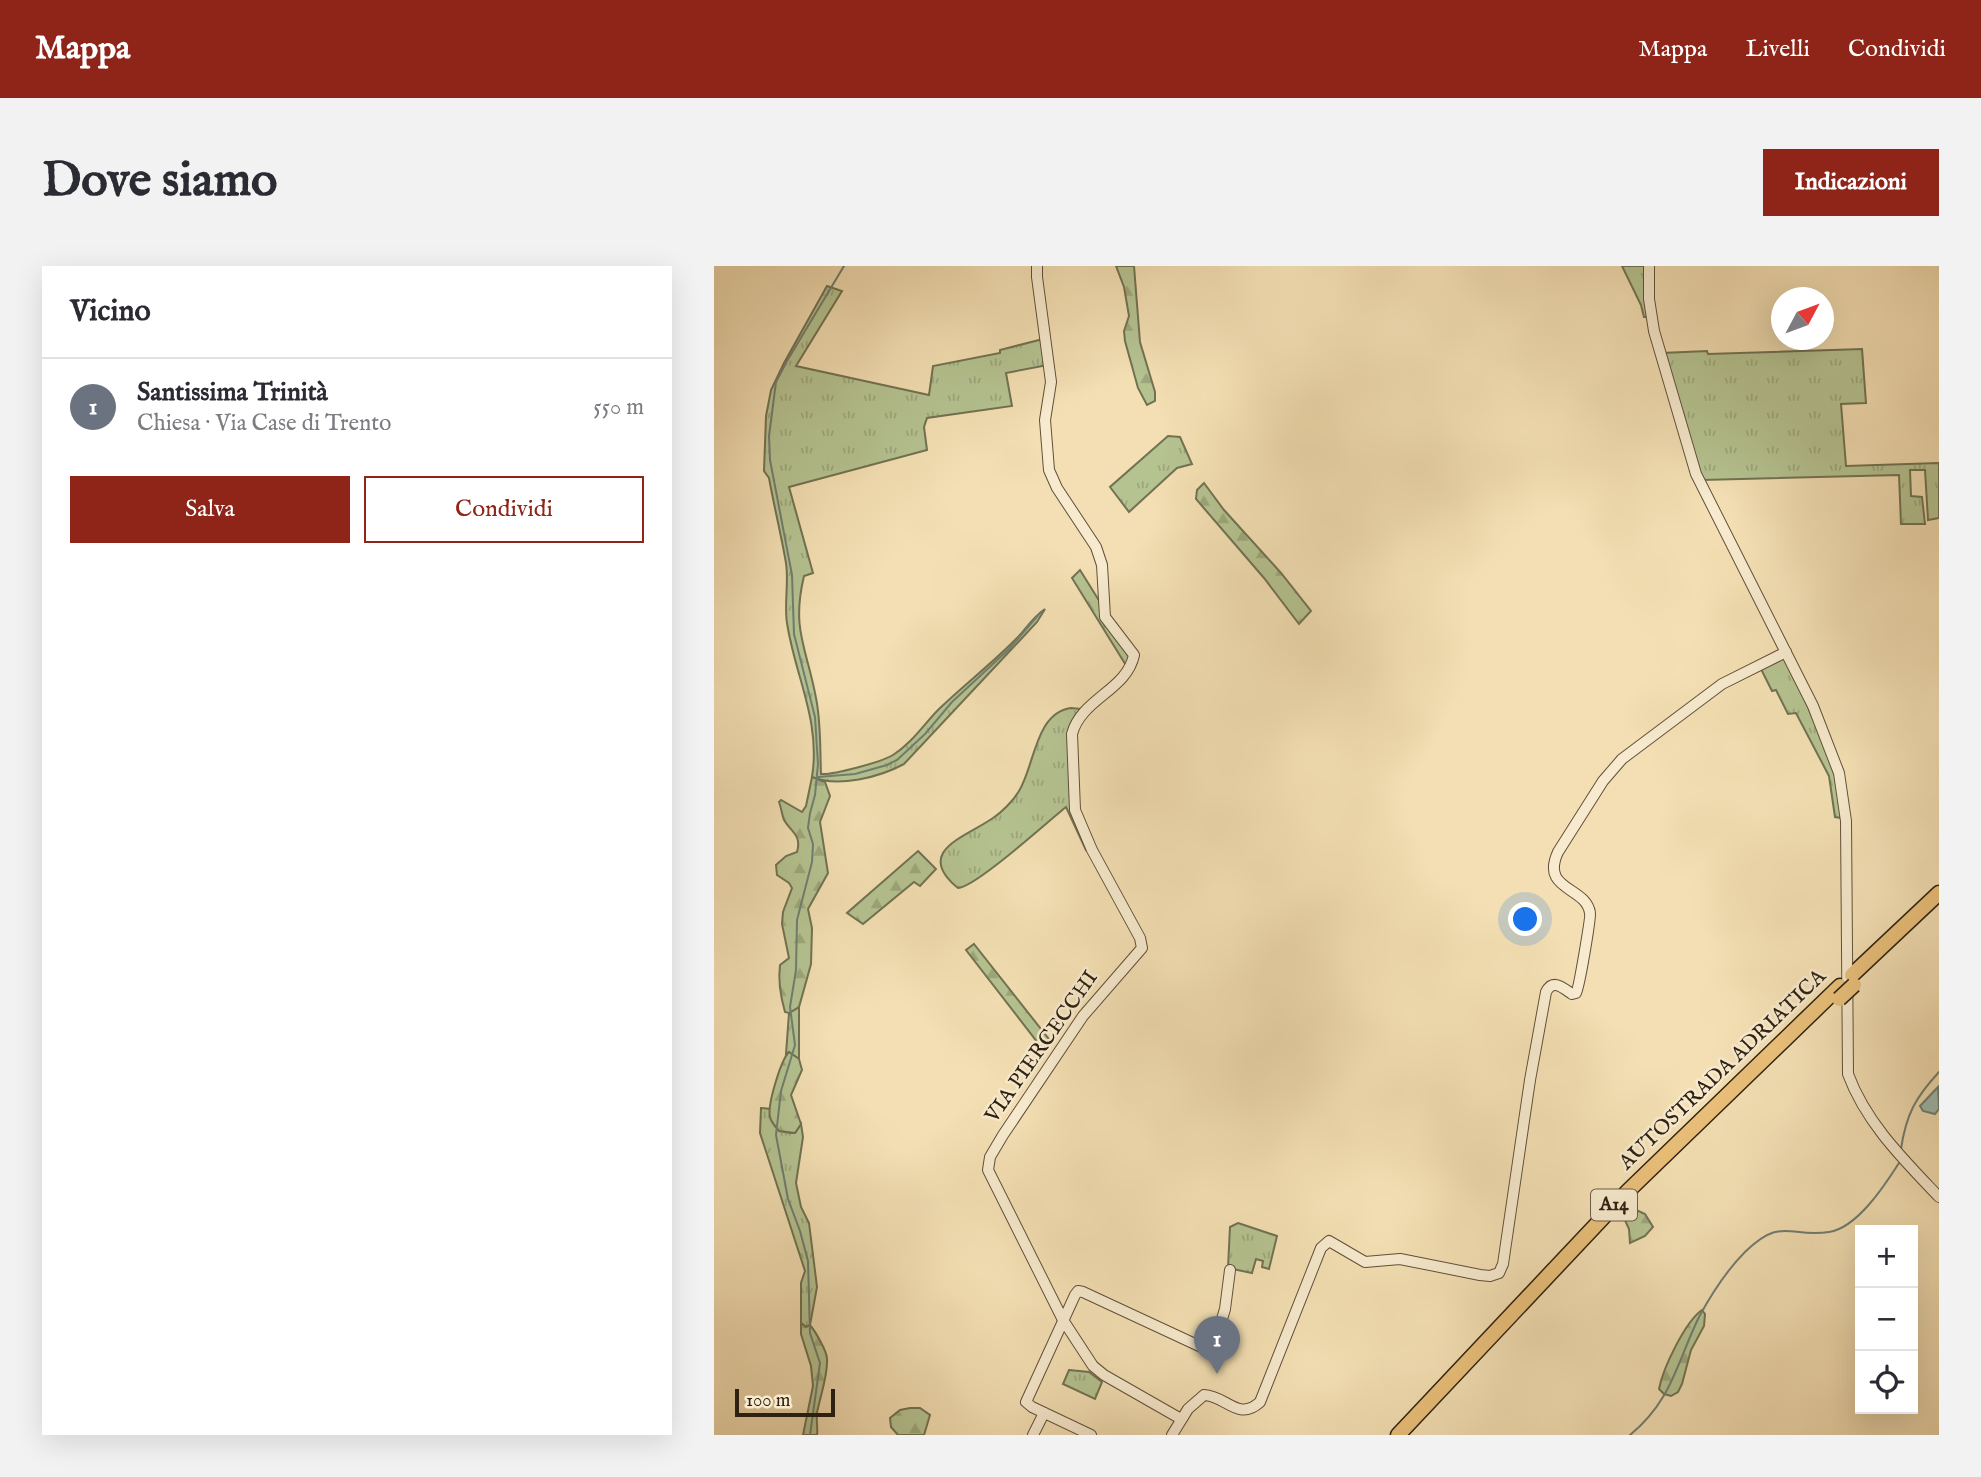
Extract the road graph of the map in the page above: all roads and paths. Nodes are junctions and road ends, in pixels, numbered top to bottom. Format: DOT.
graph roads {
  1 [pos="1037,266"];
  2 [pos="1649,266"];
  3 [pos="1786,652"];
  4 [pos="1939,893"];
  5 [pos="1939,906"];
  6 [pos="1846,987"];
  7 [pos="1939,1197"];
  8 [pos="1230,1270"];
  9 [pos="1063,1320"];
  10 [pos="1044,1413"];
  11 [pos="1181,1419"];
  12 [pos="1033,1435"];
  13 [pos="1091,1435"];
  14 [pos="1172,1435"];
  15 [pos="1398,1435"];
  16 [pos="1410,1435"];
  1 -- 9 [label="street, VIA PIERCECCHI"];
  2 -- 3 [label="street"];
  3 -- 7 [label="street"];
  3 -- 11 [label="street"];
  4 -- 6 [label="highway, AUTOSTRADA ADRIATICA / A14"];
  5 -- 6 [label="highway, AUTOSTRADA ADRIATICA / A14"];
  6 -- 15 [label="highway, AUTOSTRADA ADRIATICA / A14"];
  6 -- 16 [label="highway, AUTOSTRADA ADRIATICA / A14"];
  8 -- 9 [label="street"];
  9 -- 10 [label="street"];
  9 -- 11 [label="street, VIA PIERCECCHI"];
  10 -- 12 [label="street"];
  10 -- 13 [label="street"];
  11 -- 14 [label="street"];
}
